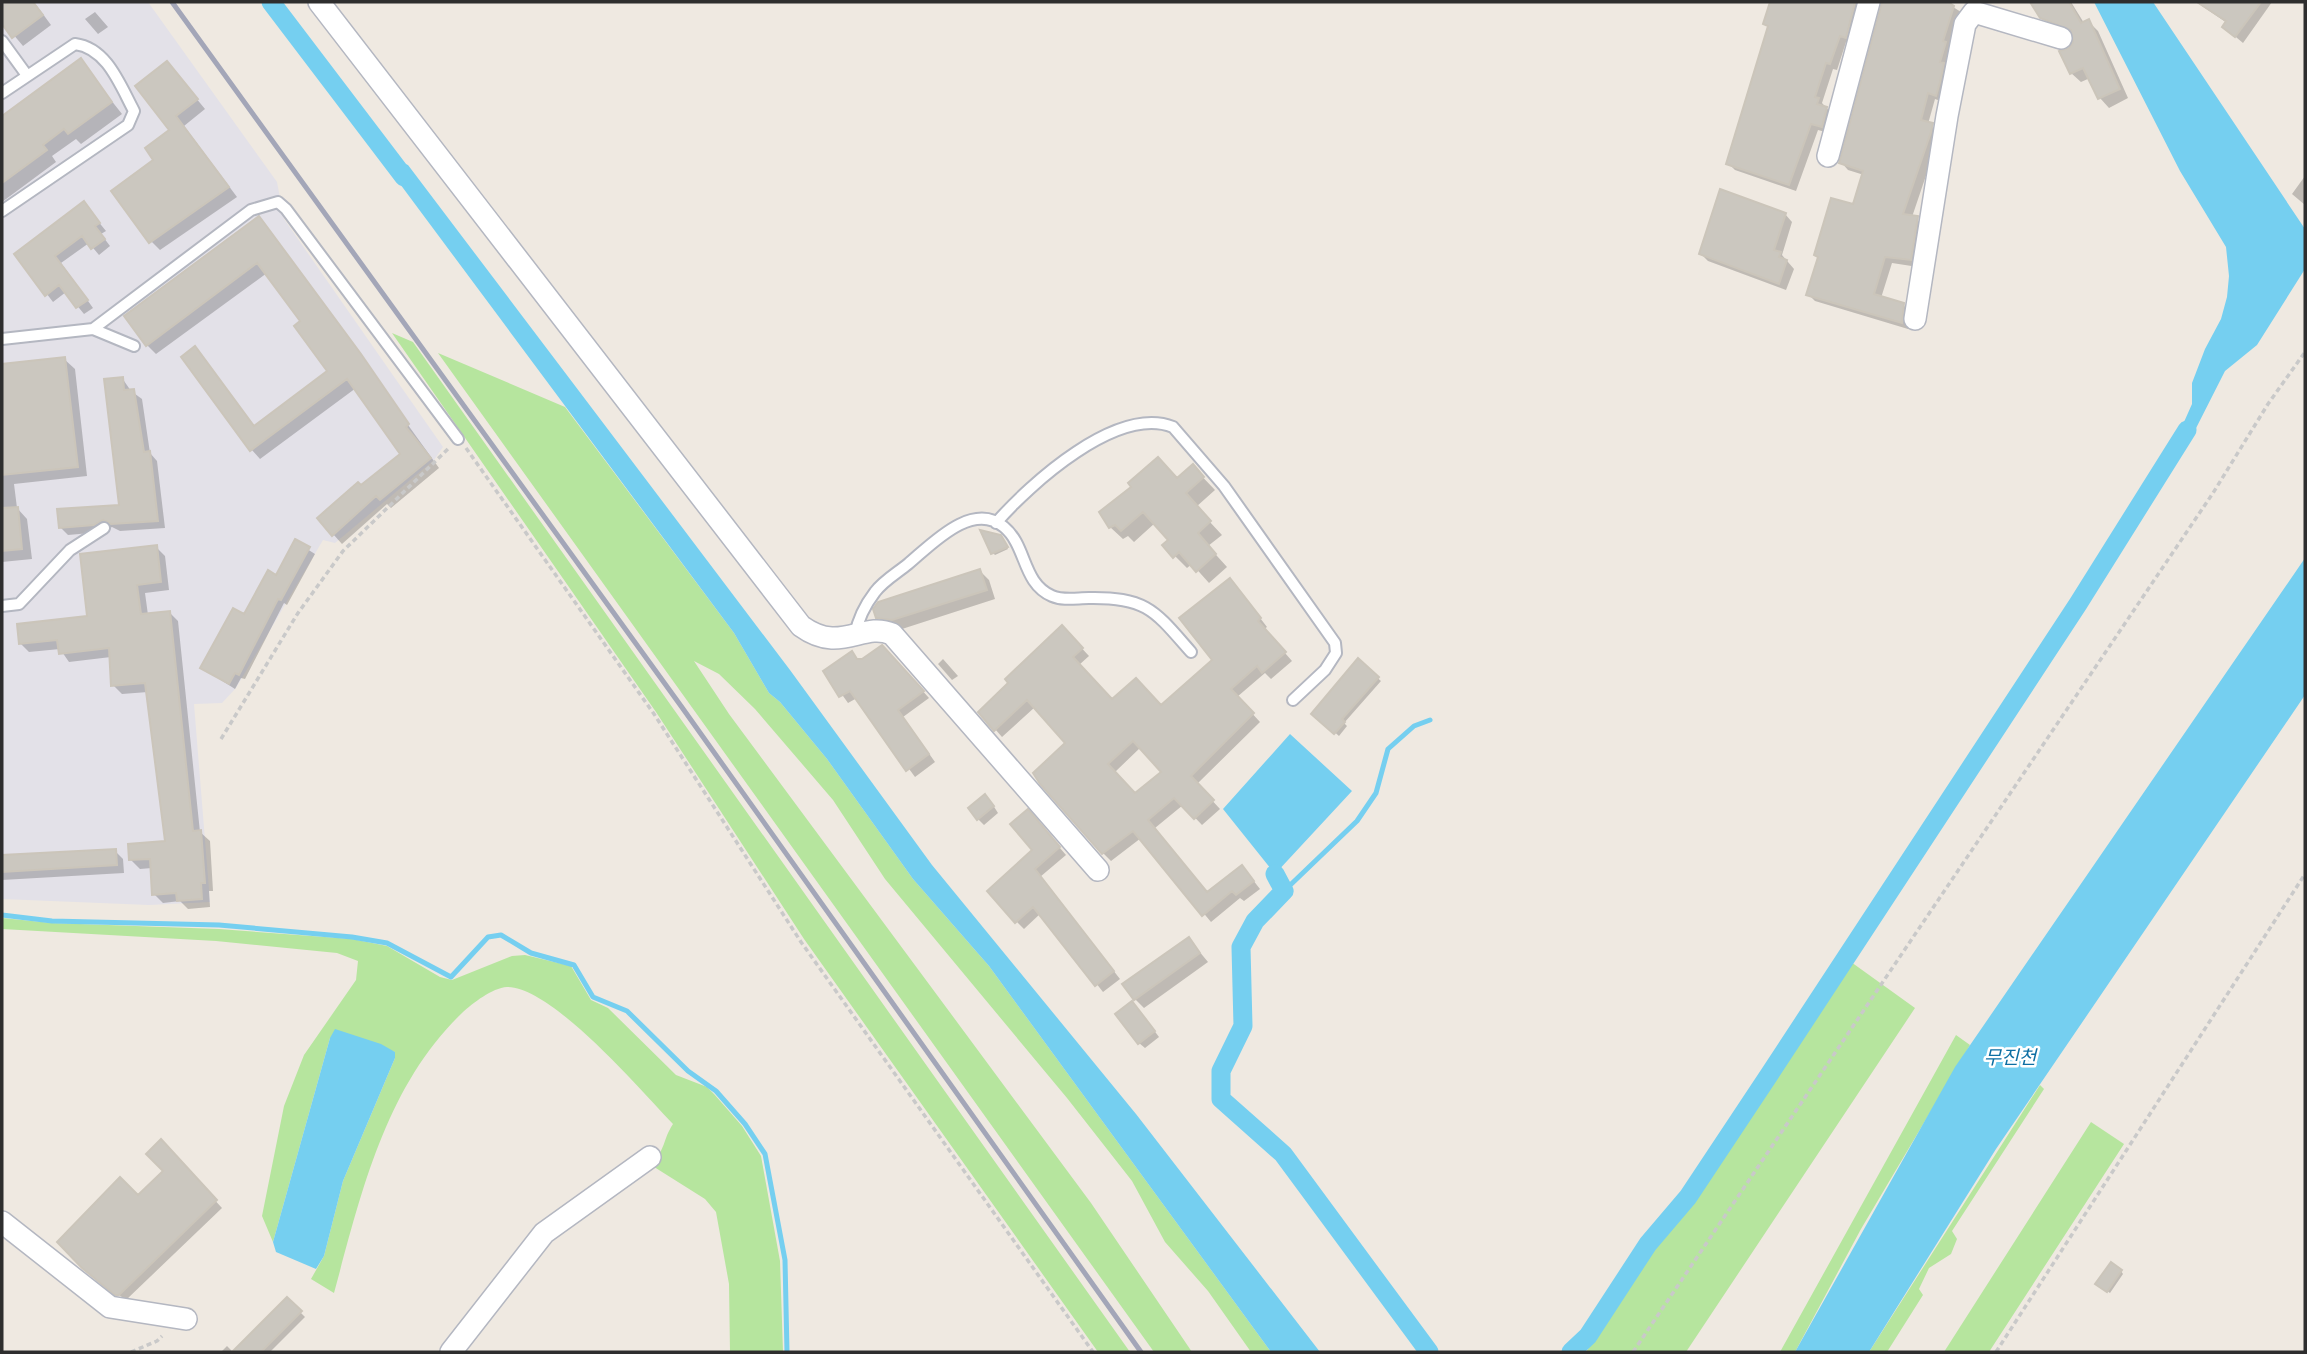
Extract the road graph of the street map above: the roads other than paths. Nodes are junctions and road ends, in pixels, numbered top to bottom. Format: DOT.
graph roads {
  1 [pos="319,2"];
  2 [pos="1869,2"];
  3 [pos="1971,7"];
  4 [pos="2061,38"];
  5 [pos="2,41"];
  6 [pos="26,74"];
  7 [pos="2,93"];
  8 [pos="1828,156"];
  9 [pos="2,211"];
  10 [pos="1915,319"];
  11 [pos="93,329"];
  12 [pos="2,339"];
  13 [pos="134,346"];
  14 [pos="458,439"];
  15 [pos="996,523"];
  16 [pos="104,528"];
  17 [pos="2,606"];
  18 [pos="854,638"];
  19 [pos="1191,652"];
  20 [pos="1293,700"];
  21 [pos="1098,870"];
  22 [pos="650,1157"];
  23 [pos="2,1222"];
  24 [pos="182,1318"];
  25 [pos="451,1352"];
  1 -- 18 [label="street"];
  2 -- 8 [label="street"];
  3 -- 4 [label="street"];
  3 -- 10 [label="street"];
  5 -- 6 [label="lane"];
  6 -- 7 [label="lane"];
  6 -- 9 [label="lane"];
  11 -- 12 [label="lane"];
  11 -- 13 [label="lane"];
  11 -- 14 [label="lane"];
  15 -- 18 [label="lane"];
  15 -- 19 [label="lane"];
  15 -- 20 [label="lane"];
  16 -- 17 [label="lane"];
  18 -- 21 [label="street"];
  22 -- 25 [label="street"];
  23 -- 24 [label="street"];
}
